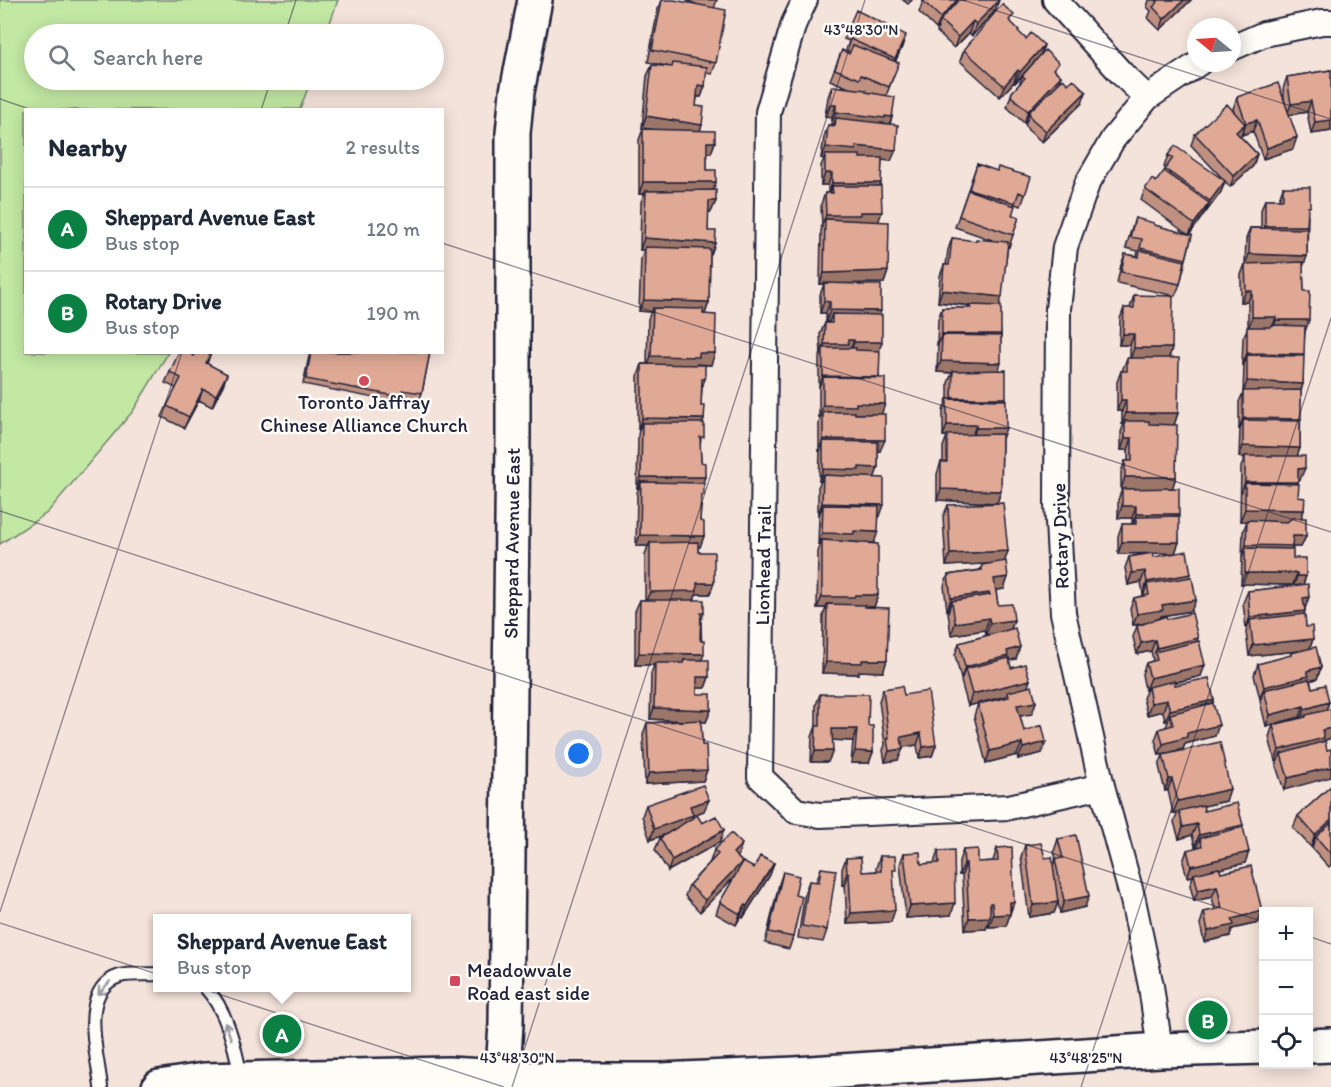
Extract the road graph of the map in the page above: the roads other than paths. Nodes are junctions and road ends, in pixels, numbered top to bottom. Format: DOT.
graph roads {
  1 [pos="535,0"];
  2 [pos="805,0"];
  3 [pos="1055,0"];
  4 [pos="1331,22"];
  5 [pos="1241,44"];
  6 [pos="1187,71"];
  7 [pos="1147,98"];
  8 [pos="1102,786"];
  9 [pos="153,974"];
  10 [pos="210,992"];
  11 [pos="1331,1045"];
  12 [pos="1313,1046"];
  13 [pos="1259,1047"];
  14 [pos="1160,1050"];
  15 [pos="241,1078"];
  16 [pos="503,1082"];
  17 [pos="676,1083"];
  18 [pos="101,1087"];
  19 [pos="159,1087"];
  1 -- 16 [label="main road, Sheppard Avenue East"];
  2 -- 8 [label="street, Lionhead Trail"];
  3 -- 7 [label="street"];
  4 -- 5 [label="street"];
  6 -- 7 [label="street, Rotary Drive"];
  7 -- 8 [label="street, Rotary Drive"];
  8 -- 14 [label="street, Rotary Drive"];
  9 -- 18 [label="lane, one-way"];
  15 -- 10 [label="lane, one-way"];
  11 -- 12 [label="main road"];
  13 -- 14 [label="main road"];
  14 -- 17 [label="main road"];
  15 -- 16 [label="main road"];
  15 -- 19 [label="main road"];
  16 -- 17 [label="main road"];
}
